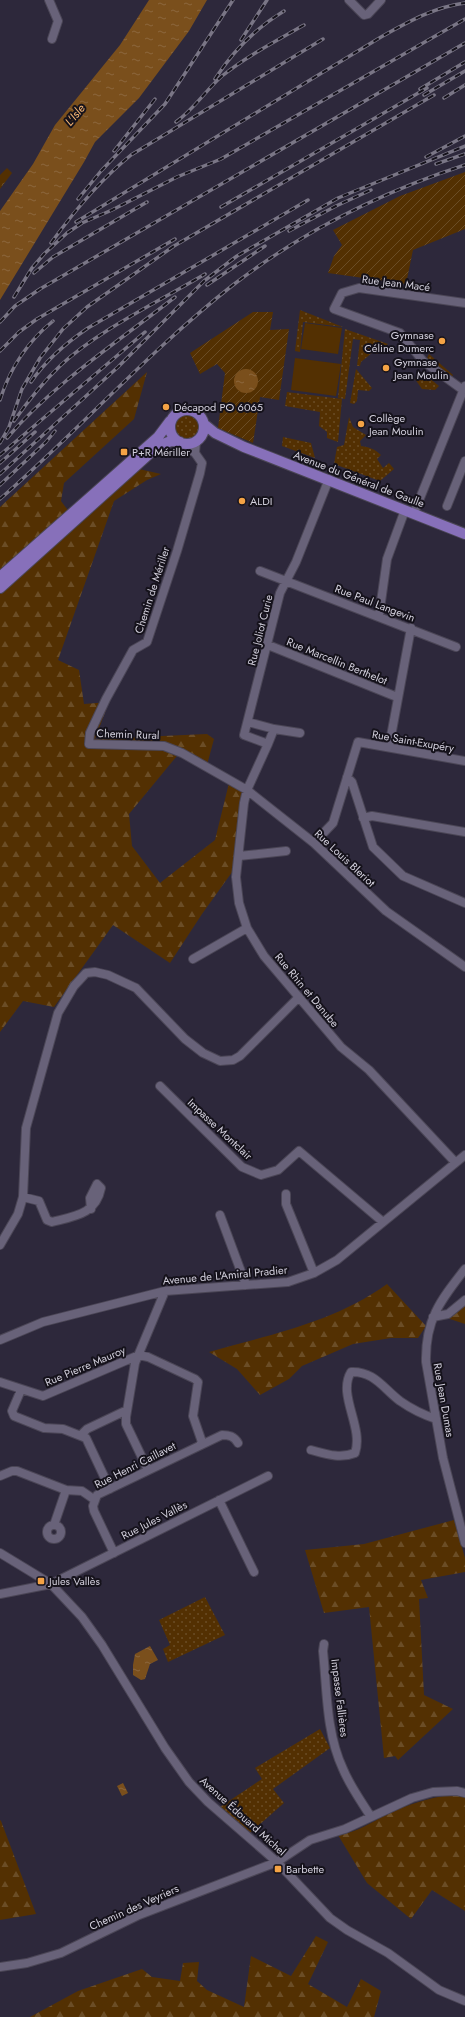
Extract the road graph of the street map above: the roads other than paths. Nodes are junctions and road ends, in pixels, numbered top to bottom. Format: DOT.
graph roads {
  1 [pos="50,0"];
  2 [pos="349,0"];
  3 [pos="381,0"];
  4 [pos="52,38"];
  5 [pos="465,303"];
  6 [pos="464,388"];
  7 [pos="457,405"];
  8 [pos="465,408"];
  9 [pos="170,421"];
  10 [pos="204,424"];
  11 [pos="198,440"];
  12 [pos="180,442"];
  13 [pos="244,447"];
  14 [pos="195,453"];
  15 [pos="465,461"];
  16 [pos="329,479"];
  17 [pos="461,480"];
  18 [pos="447,506"];
  19 [pos="409,511"];
  20 [pos="465,534"];
  21 [pos="260,571"];
  22 [pos="0,577"];
  23 [pos="286,581"];
  24 [pos="0,588"];
  25 [pos="380,616"];
  26 [pos="410,628"];
  27 [pos="268,645"];
  28 [pos="456,647"];
  29 [pos="397,697"];
  30 [pos="248,722"];
  31 [pos="274,729"];
  32 [pos="300,733"];
  33 [pos="89,744"];
  34 [pos="268,744"];
  35 [pos="389,747"];
  36 [pos="465,761"];
  37 [pos="209,768"];
  38 [pos="347,777"];
  39 [pos="247,790"];
  40 [pos="363,818"];
  41 [pos="465,832"];
  42 [pos="314,843"];
  43 [pos="286,851"];
  44 [pos="239,856"];
  45 [pos="465,903"];
  46 [pos="247,928"];
  47 [pos="193,959"];
  48 [pos="465,967"];
  49 [pos="298,997"];
  50 [pos="160,1086"];
  51 [pos="465,1154"];
  52 [pos="455,1162"];
  53 [pos="286,1194"];
  54 [pos="23,1197"];
  55 [pos="91,1209"];
  56 [pos="220,1215"];
  57 [pos="383,1222"];
  58 [pos="0,1246"];
  59 [pos="465,1269"];
  60 [pos="314,1273"];
  61 [pos="246,1285"];
  62 [pos="165,1291"];
  63 [pos="465,1300"];
  64 [pos="433,1317"];
  65 [pos="0,1340"];
  66 [pos="139,1355"];
  67 [pos="0,1382"];
  68 [pos="21,1390"];
  69 [pos="127,1410"];
  70 [pos="436,1419"];
  71 [pos="82,1435"];
  72 [pos="238,1443"];
  73 [pos="200,1445"];
  74 [pos="311,1450"];
  75 [pos="148,1470"];
  76 [pos="0,1476"];
  77 [pos="268,1476"];
  78 [pos="110,1489"];
  79 [pos="66,1490"];
  80 [pos="95,1500"];
  81 [pos="219,1500"];
  82 [pos="54,1525"];
  83 [pos="465,1543"];
  84 [pos="0,1553"];
  85 [pos="114,1553"];
  86 [pos="254,1572"];
  87 [pos="51,1584"];
  88 [pos="0,1594"];
  89 [pos="324,1644"];
  90 [pos="465,1794"];
  91 [pos="371,1817"];
  92 [pos="277,1862"];
  93 [pos="0,1967"];
  94 [pos="465,2001"];
  1 -- 4 [label="street"];
  2 -- 3 [label="street"];
  5 -- 6 [label="street, Rue Jean Macé"];
  6 -- 7 [label="street"];
  7 -- 8 [label="street"];
  7 -- 19 [label="street"];
  9 -- 10 [label="main road, Avenue du Général de Gaulle"];
  9 -- 12 [label="main road"];
  9 -- 22 [label="main road, Avenue du Général de Gaulle"];
  10 -- 11 [label="main road"];
  10 -- 13 [label="main road, Avenue du Général de Gaulle"];
  11 -- 12 [label="main road, Avenue du Général de Gaulle"];
  11 -- 13 [label="main road, Avenue du Général de Gaulle"];
  11 -- 14 [label="street"];
  12 -- 14 [label="street"];
  12 -- 24 [label="main road, Avenue du Général de Gaulle"];
  13 -- 16 [label="main road, Avenue du Général de Gaulle"];
  14 -- 33 [label="street, Chemin de Mériller"];
  15 -- 17 [label="street"];
  16 -- 19 [label="main road, Avenue du Général de Gaulle"];
  16 -- 23 [label="street, Rue Joliot Curie"];
  17 -- 18 [label="street"];
  19 -- 20 [label="main road, Avenue du Général de Gaulle"];
  19 -- 25 [label="street"];
  21 -- 23 [label="street, Rue Paul Langevin"];
  23 -- 25 [label="street, Rue Paul Langevin"];
  23 -- 27 [label="street, Rue Joliot Curie"];
  25 -- 26 [label="street, Rue Paul Langevin"];
  26 -- 28 [label="street, Rue Paul Langevin"];
  26 -- 29 [label="street"];
  27 -- 29 [label="street, Rue Marcellin Berthelot"];
  27 -- 30 [label="street, Rue Joliot Curie"];
  29 -- 35 [label="street"];
  30 -- 31 [label="street"];
  30 -- 34 [label="street, Rue Joliot Curie"];
  31 -- 32 [label="street"];
  31 -- 34 [label="street"];
  33 -- 37 [label="street, Chemin Rural"];
  34 -- 39 [label="street"];
  35 -- 36 [label="street, Rue Saint-Exupéry"];
  35 -- 38 [label="street, Rue Saint-Exupéry"];
  37 -- 39 [label="street, Rue Louis Bleriot"];
  38 -- 40 [label="street"];
  38 -- 42 [label="street"];
  39 -- 42 [label="street, Rue Louis Bleriot"];
  39 -- 44 [label="street, Rue Rhin et Danube"];
  40 -- 41 [label="street"];
  40 -- 45 [label="street"];
  42 -- 48 [label="street, Rue Louis Bleriot"];
  43 -- 44 [label="street"];
  44 -- 46 [label="street, Rue Rhin et Danube"];
  46 -- 47 [label="street"];
  46 -- 49 [label="street, Rue Rhin et Danube"];
  49 -- 52 [label="street, Rue Rhin et Danube"];
  49 -- 54 [label="street"];
  50 -- 57 [label="street, Impasse Montclair"];
  51 -- 52 [label="street, Avenue de L'Amiral Pradier"];
  52 -- 57 [label="street, Avenue de L'Amiral Pradier"];
  53 -- 60 [label="street"];
  54 -- 55 [label="street"];
  54 -- 58 [label="street"];
  56 -- 61 [label="street"];
  57 -- 60 [label="street, Avenue de L'Amiral Pradier"];
  59 -- 64 [label="street, Rue Jean Dumas"];
  60 -- 61 [label="street, Avenue de L'Amiral Pradier"];
  61 -- 62 [label="street, Avenue de L'Amiral Pradier"];
  62 -- 65 [label="street, Avenue de L'Amiral Pradier"];
  62 -- 66 [label="street"];
  63 -- 64 [label="street"];
  64 -- 70 [label="street, Rue Jean Dumas"];
  66 -- 68 [label="street, Rue Pierre Mauroy"];
  66 -- 69 [label="street"];
  66 -- 73 [label="street, Rue Pierre Mauroy"];
  67 -- 68 [label="street, Rue Pierre Mauroy"];
  68 -- 71 [label="street"];
  69 -- 71 [label="street"];
  69 -- 75 [label="street"];
  70 -- 74 [label="street"];
  70 -- 83 [label="street, Rue Jean Dumas"];
  71 -- 78 [label="street"];
  72 -- 73 [label="street, Rue Henri Caillavet"];
  73 -- 75 [label="street, Rue Henri Caillavet"];
  75 -- 78 [label="street, Rue Henri Caillavet"];
  76 -- 79 [label="street"];
  77 -- 81 [label="street, Rue Jules Vallès"];
  78 -- 80 [label="street, Rue Henri Caillavet"];
  79 -- 80 [label="street"];
  79 -- 82 [label="street"];
  80 -- 85 [label="street, Rue Henri Caillavet"];
  81 -- 85 [label="street, Rue Jules Vallès"];
  81 -- 86 [label="street"];
  84 -- 87 [label="street, Avenue Édouard Michel"];
  85 -- 87 [label="street, Rue Jules Vallès"];
  87 -- 88 [label="street, Rue Jules Vallès"];
  87 -- 92 [label="street, Avenue Édouard Michel"];
  89 -- 91 [label="street, Impasse Fallières"];
  90 -- 91 [label="street, Chemin des Veyriers"];
  91 -- 92 [label="street, Chemin des Veyriers"];
  92 -- 93 [label="street, Chemin des Veyriers"];
  92 -- 94 [label="street, Avenue Édouard Michel"];
}
